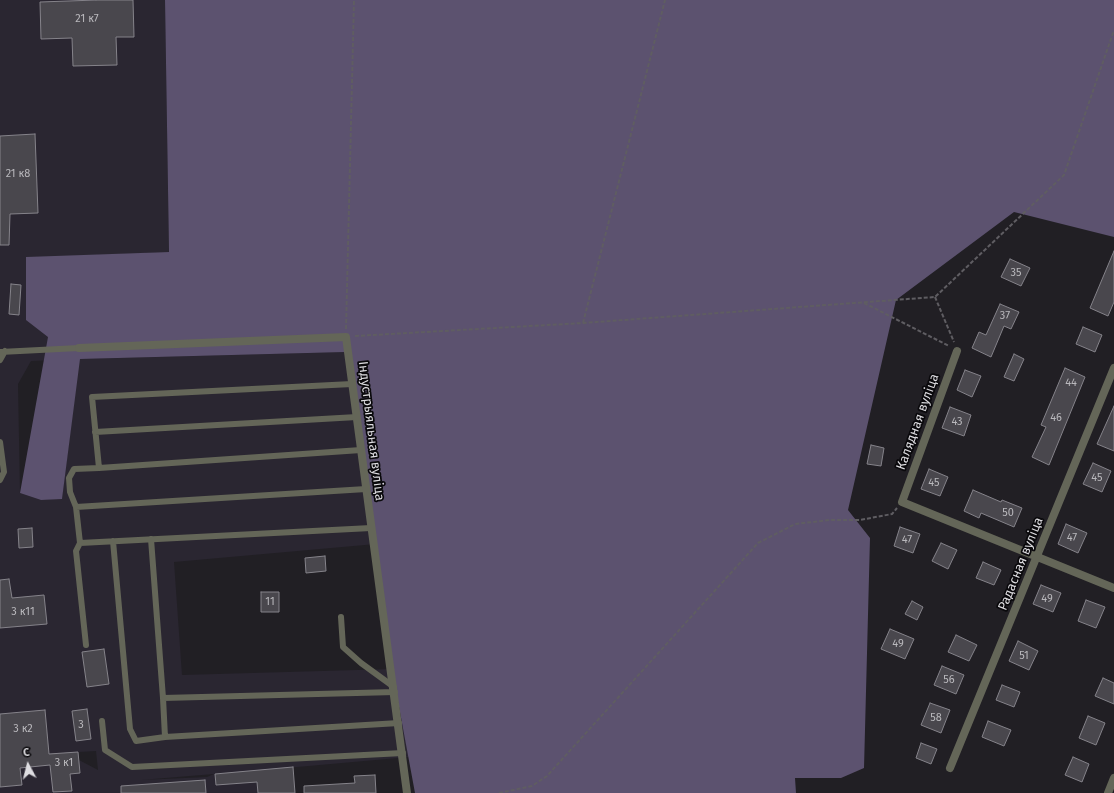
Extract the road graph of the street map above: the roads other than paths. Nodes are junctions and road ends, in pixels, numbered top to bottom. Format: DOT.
graph roads {
  1 [pos="79,348"];
  2 [pos="2,351"];
  3 [pos="957,351"];
  4 [pos="0,360"];
  5 [pos="1114,368"];
  6 [pos="352,384"];
  7 [pos="357,417"];
  8 [pos="95,432"];
  9 [pos="0,442"];
  10 [pos="361,450"];
  11 [pos="99,468"];
  12 [pos="0,480"];
  13 [pos="366,489"];
  14 [pos="76,507"];
  15 [pos="371,528"];
  16 [pos="151,539"];
  17 [pos="113,541"];
  18 [pos="80,543"];
  19 [pos="1037,556"];
  20 [pos="1114,588"];
  21 [pos="341,617"];
  22 [pos="86,645"];
  23 [pos="394,690"];
  24 [pos="163,698"];
  25 [pos="102,721"];
  26 [pos="399,723"];
  27 [pos="166,737"];
  28 [pos="403,753"];
  29 [pos="950,768"];
  30 [pos="1114,778"];
  31 [pos="408,793"];
  32 [pos="1108,793"];
  1 -- 2 [label="lane"];
  1 -- 6 [label="street, Індустрыяльная вуліца"];
  2 -- 4 [label="lane"];
  3 -- 19 [label="street, Калядная вуліца"];
  5 -- 19 [label="street, Радасная вуліца"];
  6 -- 7 [label="street, Індустрыяльная вуліца"];
  6 -- 8 [label="lane"];
  7 -- 8 [label="lane"];
  7 -- 10 [label="street, Індустрыяльная вуліца"];
  8 -- 11 [label="lane"];
  9 -- 12 [label="lane"];
  10 -- 11 [label="lane"];
  10 -- 13 [label="street, Індустрыяльная вуліца"];
  11 -- 14 [label="lane"];
  13 -- 14 [label="lane"];
  13 -- 15 [label="street, Індустрыяльная вуліца"];
  14 -- 18 [label="lane"];
  15 -- 16 [label="lane"];
  15 -- 23 [label="street, Індустрыяльная вуліца"];
  16 -- 17 [label="lane"];
  16 -- 24 [label="lane"];
  17 -- 18 [label="lane"];
  17 -- 27 [label="lane"];
  18 -- 22 [label="lane"];
  19 -- 20 [label="street"];
  19 -- 29 [label="street, Радасная вуліца"];
  21 -- 23 [label="lane"];
  23 -- 24 [label="lane"];
  23 -- 26 [label="street, Індустрыяльная вуліца"];
  24 -- 27 [label="lane"];
  25 -- 28 [label="lane"];
  26 -- 27 [label="lane"];
  26 -- 28 [label="street, Індустрыяльная вуліца"];
  28 -- 31 [label="street, Індустрыяльная вуліца"];
  30 -- 32 [label="street"];
}
